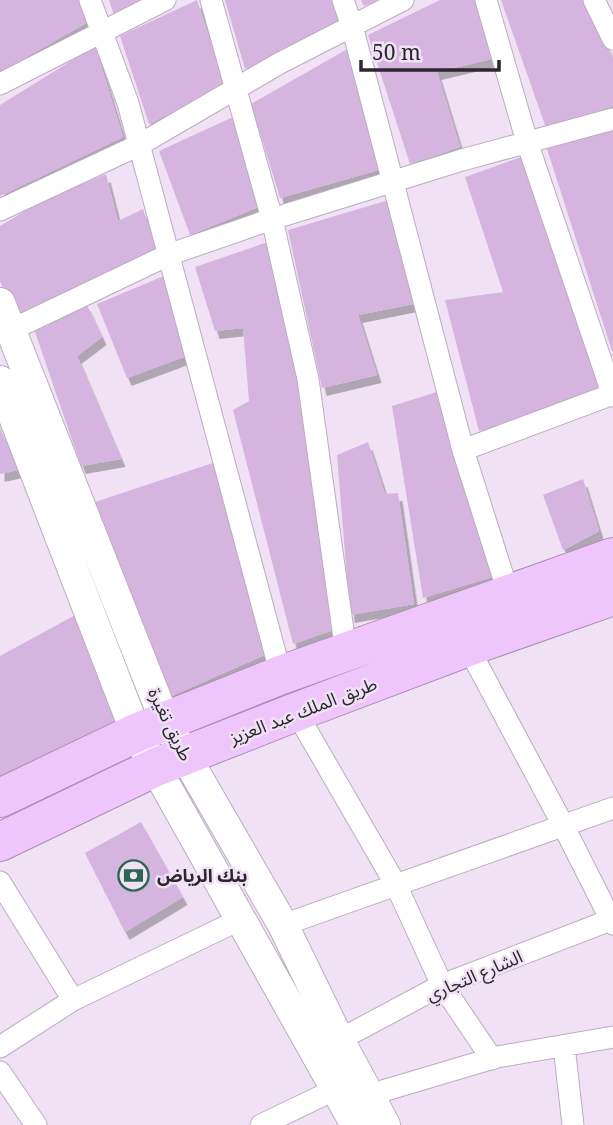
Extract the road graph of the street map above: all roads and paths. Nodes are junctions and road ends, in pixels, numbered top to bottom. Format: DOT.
graph roads {
  1 [pos="90,0"];
  2 [pos="165,0"];
  3 [pos="211,0"];
  4 [pos="343,0"];
  5 [pos="403,0"];
  6 [pos="486,0"];
  7 [pos="594,0"];
  8 [pos="352,26"];
  9 [pos="101,32"];
  10 [pos="613,39"];
  11 [pos="0,84"];
  12 [pos="236,88"];
  13 [pos="613,119"];
  14 [pos="527,142"];
  15 [pos="139,145"];
  16 [pos="392,182"];
  17 [pos="0,210"];
  18 [pos="272,219"];
  19 [pos="168,255"];
  20 [pos="5,317"];
  21 [pos="0,381"];
  22 [pos="613,395"];
  23 [pos="463,450"];
  24 [pos="613,557"];
  25 [pos="509,595"];
  26 [pos="613,596"];
  27 [pos="468,647"];
  28 [pos="346,652"];
  29 [pos="281,675"];
  30 [pos="296,712"];
  31 [pos="151,727"];
  32 [pos="171,762"];
  33 [pos="0,798"];
  34 [pos="613,808"];
  35 [pos="563,825"];
  36 [pos="0,842"];
  37 [pos="396,885"];
  38 [pos="2,888"];
  39 [pos="239,919"];
  40 [pos="612,921"];
  41 [pos="283,925"];
  42 [pos="442,985"];
  43 [pos="73,1000"];
  44 [pos="613,1037"];
  45 [pos="339,1040"];
  46 [pos="0,1046"];
  47 [pos="564,1046"];
  48 [pos="492,1059"];
  49 [pos="0,1072"];
  50 [pos="336,1089"];
  51 [pos="369,1095"];
  52 [pos="36,1125"];
  53 [pos="261,1125"];
  54 [pos="356,1125"];
  55 [pos="385,1125"];
  56 [pos="573,1125"];
  1 -- 9 [label="street"];
  2 -- 9 [label="street"];
  3 -- 12 [label="street"];
  4 -- 8 [label="street"];
  5 -- 8 [label="street"];
  6 -- 14 [label="street"];
  7 -- 10 [label="street"];
  8 -- 12 [label="street"];
  8 -- 16 [label="street"];
  9 -- 11 [label="street"];
  9 -- 15 [label="street"];
  12 -- 15 [label="street"];
  12 -- 18 [label="street"];
  13 -- 14 [label="street"];
  14 -- 16 [label="street"];
  14 -- 22 [label="street"];
  15 -- 17 [label="street"];
  15 -- 19 [label="street"];
  16 -- 18 [label="street"];
  16 -- 23 [label="street"];
  18 -- 19 [label="street"];
  18 -- 28 [label="street"];
  19 -- 20 [label="street"];
  19 -- 29 [label="street"];
  20 -- 31 [label="main road, طريق تغيرة"];
  21 -- 31 [label="main road, طريق تغيرة"];
  22 -- 23 [label="street"];
  23 -- 25 [label="street"];
  24 -- 25 [label="highway"];
  25 -- 28 [label="highway"];
  26 -- 27 [label="highway, طريق الملك عبد العزيز"];
  27 -- 30 [label="highway, طريق الملك عبد العزيز"];
  27 -- 35 [label="street"];
  28 -- 29 [label="highway"];
  29 -- 31 [label="highway"];
  30 -- 32 [label="highway, طريق الملك عبد العزيز"];
  30 -- 37 [label="street"];
  31 -- 32 [label="main road, طريق تغيرة"];
  31 -- 33 [label="highway"];
  32 -- 36 [label="highway, طريق الملك عبد العزيز"];
  32 -- 39 [label="main road, طريق تغيرة"];
  32 -- 41 [label="main road, طريق تغيرة"];
  34 -- 35 [label="street"];
  35 -- 37 [label="street"];
  35 -- 40 [label="street"];
  37 -- 41 [label="street"];
  37 -- 42 [label="street"];
  38 -- 43 [label="street"];
  39 -- 43 [label="street"];
  39 -- 50 [label="main road, طريق تغيرة"];
  40 -- 42 [label="street, الشارع التجاري"];
  41 -- 45 [label="main road, طريق تغيرة"];
  42 -- 45 [label="street, الشارع التجاري"];
  42 -- 48 [label="street"];
  43 -- 46 [label="street"];
  44 -- 47 [label="street"];
  45 -- 51 [label="main road, طريق تغيرة"];
  47 -- 48 [label="street"];
  47 -- 56 [label="street"];
  48 -- 51 [label="street"];
  49 -- 52 [label="street"];
  50 -- 53 [label="street"];
  50 -- 54 [label="main road, طريق تغيرة"];
  51 -- 55 [label="main road, طريق تغيرة"];
}
